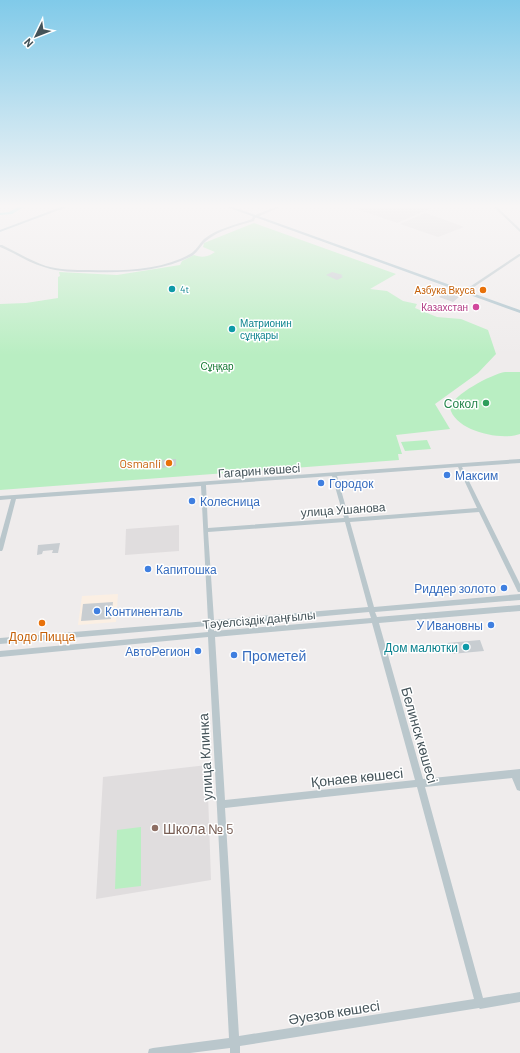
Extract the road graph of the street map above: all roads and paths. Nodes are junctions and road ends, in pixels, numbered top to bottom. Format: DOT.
graph roads {
  1 [pos="20,256"];
  2 [pos="187,256"];
  3 [pos="364,256"];
  4 [pos="517,256"];
  5 [pos="464,292"];
  6 [pos="520,312"];
  7 [pos="520,460"];
  8 [pos="459,465"];
  9 [pos="334,474"];
  10 [pos="203,484"];
  11 [pos="14,497"];
  12 [pos="0,498"];
  13 [pos="481,510"];
  14 [pos="347,520"];
  15 [pos="206,530"];
  16 [pos="0,549"];
  17 [pos="520,590"];
  18 [pos="520,597"];
  19 [pos="520,608"];
  20 [pos="372,609"];
  21 [pos="374,620"];
  22 [pos="211,623"];
  23 [pos="212,634"];
  24 [pos="0,642"];
  25 [pos="0,654"];
  26 [pos="517,773"];
  27 [pos="420,783"];
  28 [pos="520,787"];
  29 [pos="222,804"];
  30 [pos="520,997"];
  31 [pos="480,1004"];
  32 [pos="234,1042"];
  33 [pos="153,1053"];
  34 [pos="235,1053"];
  1 -- 2 [label="street"];
  3 -- 5 [label="main road"];
  4 -- 5 [label="street"];
  5 -- 6 [label="main road"];
  7 -- 8 [label="street, Гагарин көшесі"];
  8 -- 9 [label="street, Гагарин көшесі"];
  8 -- 13 [label="street"];
  9 -- 10 [label="street, Гагарин көшесі"];
  9 -- 14 [label="street, Белинск көшесі"];
  10 -- 11 [label="street, Гагарин көшесі"];
  10 -- 15 [label="street, улица Клинка"];
  11 -- 12 [label="street, Гагарин көшесі"];
  11 -- 16 [label="street"];
  13 -- 14 [label="street, улица Ушанова"];
  13 -- 17 [label="street"];
  14 -- 15 [label="street, улица Ушанова"];
  14 -- 20 [label="street, Белинск көшесі"];
  15 -- 22 [label="street, улица Клинка"];
  18 -- 20 [label="street, Тәуелсіздік даңғылы"];
  19 -- 21 [label="street, Тәуелсіздік даңғылы"];
  20 -- 21 [label="street, Белинск көшесі"];
  20 -- 22 [label="street, Тәуелсіздік даңғылы"];
  21 -- 23 [label="street, Тәуелсіздік даңғылы"];
  21 -- 27 [label="street, Белинск көшесі"];
  22 -- 23 [label="street, улица Клинка"];
  22 -- 24 [label="street, Тәуелсіздік даңғылы"];
  23 -- 25 [label="street, Тәуелсіздік даңғылы"];
  23 -- 29 [label="street, улица Клинка"];
  26 -- 27 [label="street, Қонаев көшесі"];
  26 -- 28 [label="street"];
  27 -- 29 [label="street, Қонаев көшесі"];
  27 -- 31 [label="street, Белинск көшесі"];
  29 -- 32 [label="street, улица Клинка"];
  30 -- 31 [label="street, Әуезов көшесі"];
  31 -- 32 [label="street, Әуезов көшесі"];
  32 -- 33 [label="street, Әуезов көшесі"];
  32 -- 34 [label="street, улица Клинка"];
}
